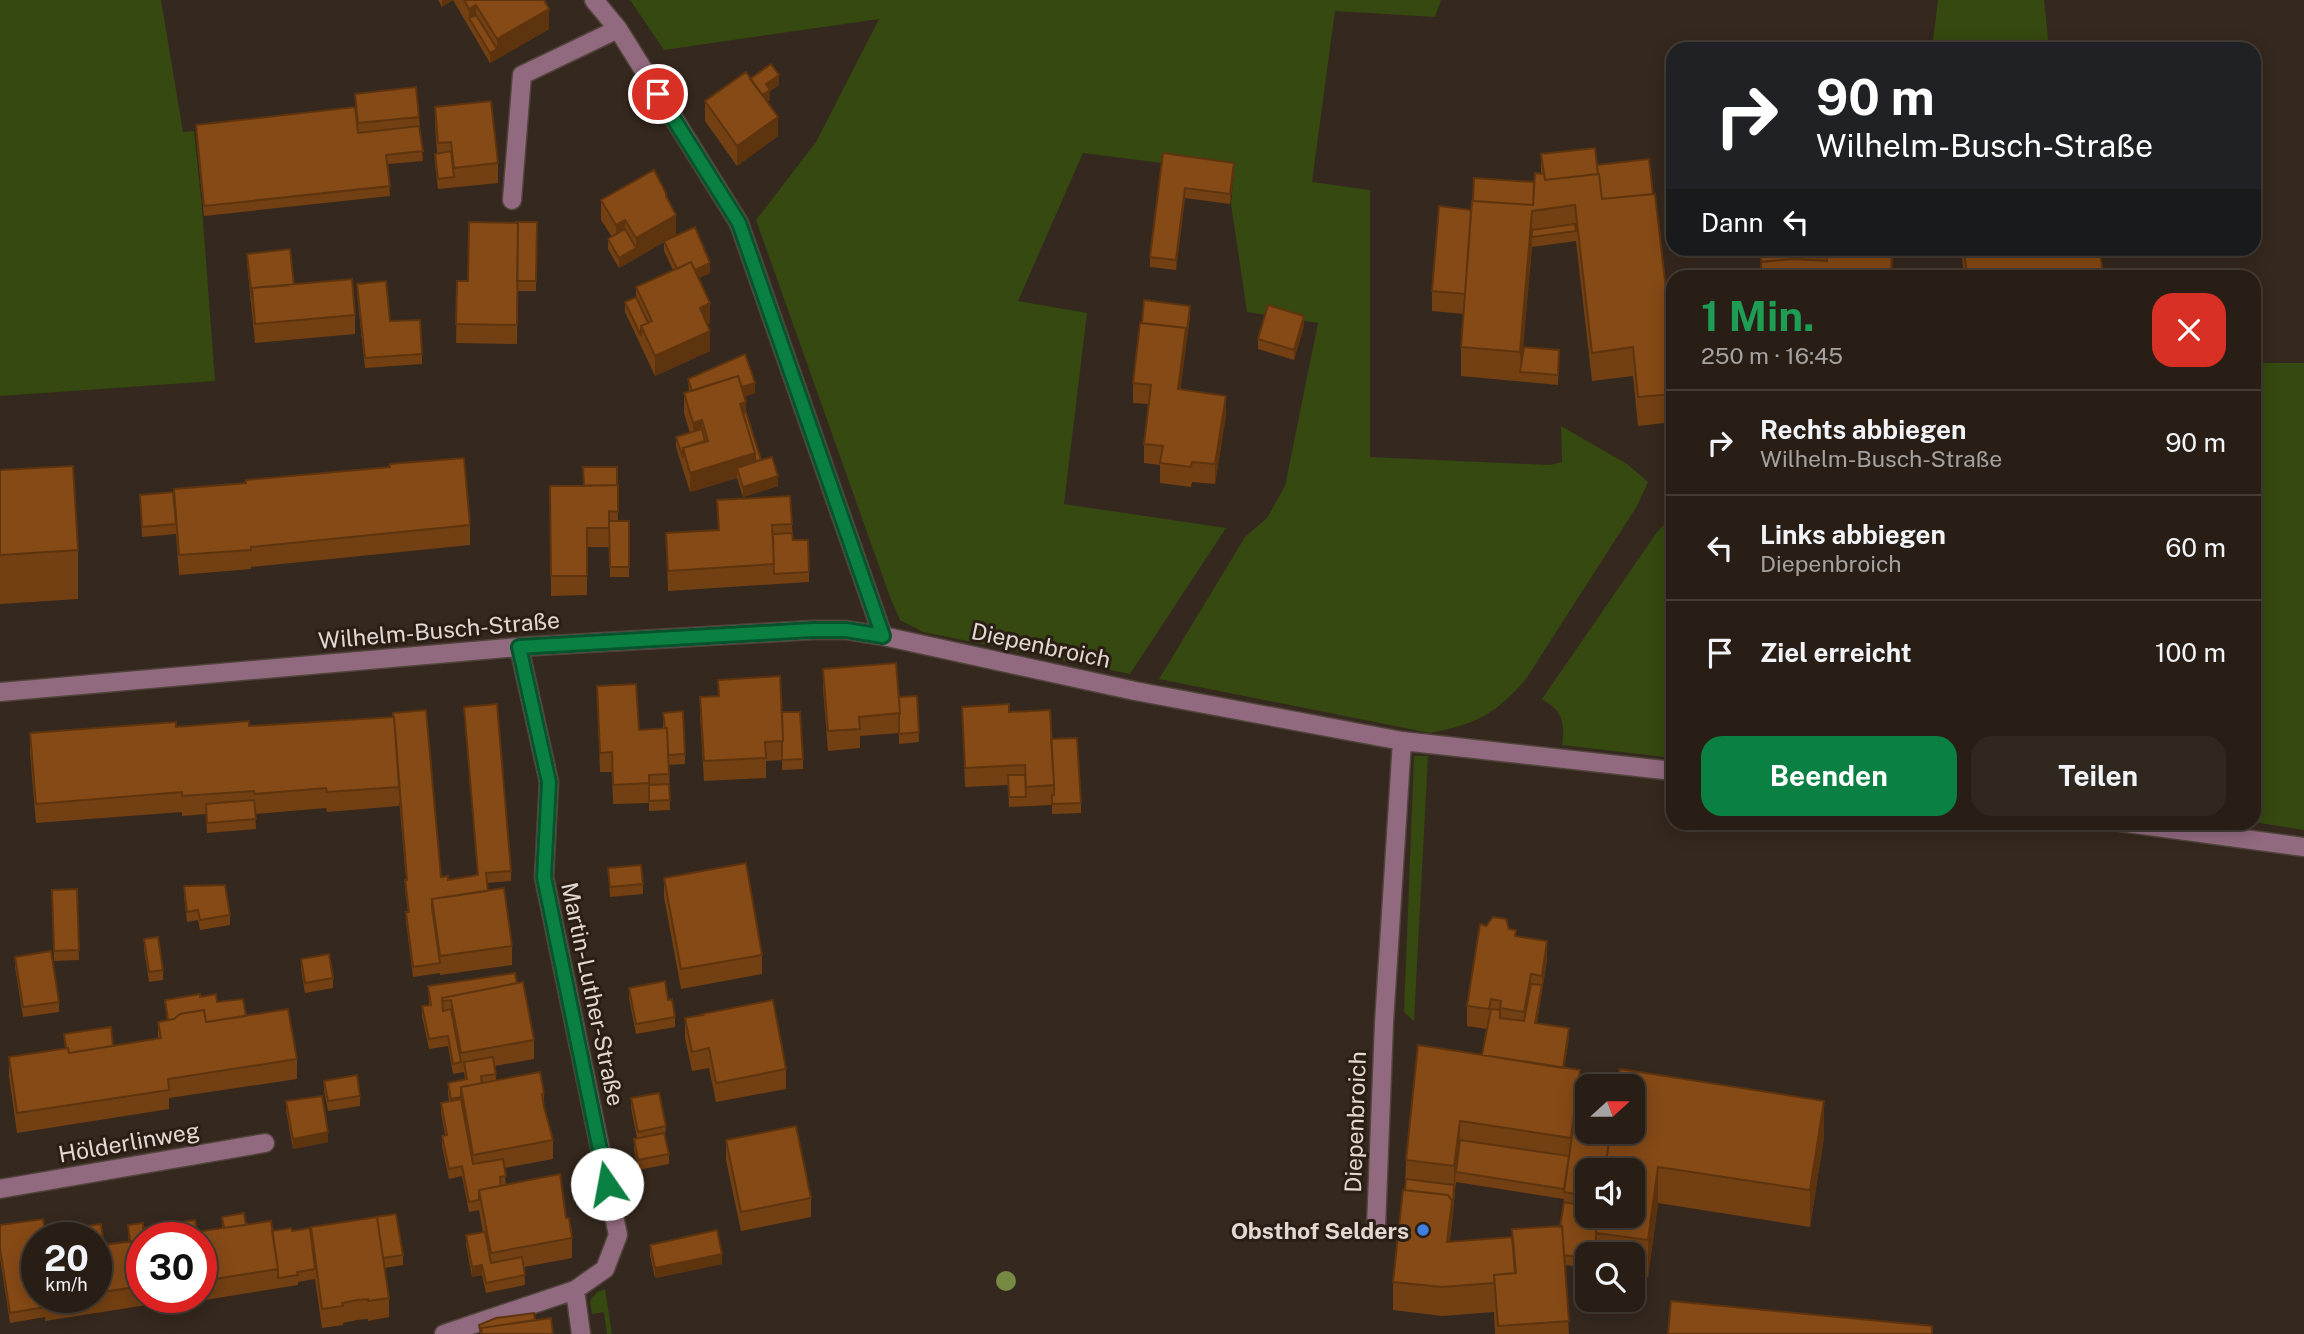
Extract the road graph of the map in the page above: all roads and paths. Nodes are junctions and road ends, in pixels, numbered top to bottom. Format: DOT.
graph roads {
  1 [pos="594,0"];
  2 [pos="618,29"];
  3 [pos="512,200"];
  4 [pos="883,636"];
  5 [pos="519,647"];
  6 [pos="0,692"];
  7 [pos="1402,741"];
  8 [pos="1666,770"];
  9 [pos="2177,830"];
  10 [pos="2304,848"];
  11 [pos="265,1143"];
  12 [pos="0,1189"];
  13 [pos="1376,1227"];
  14 [pos="575,1290"];
  15 [pos="444,1334"];
  16 [pos="581,1334"];
  1 -- 2 [label="street"];
  2 -- 3 [label="street"];
  2 -- 4 [label="street"];
  4 -- 5 [label="street, Wilhelm-Busch-Straße"];
  4 -- 7 [label="street, Diepenbroich"];
  5 -- 6 [label="street, Wilhelm-Busch-Straße"];
  5 -- 14 [label="street, Martin-Luther-Straße"];
  7 -- 8 [label="street"];
  7 -- 13 [label="street, Diepenbroich"];
  9 -- 10 [label="street"];
  11 -- 12 [label="street, Hölderlinweg"];
  14 -- 15 [label="street, Martin-Luther-Straße"];
  14 -- 16 [label="street"];
}
